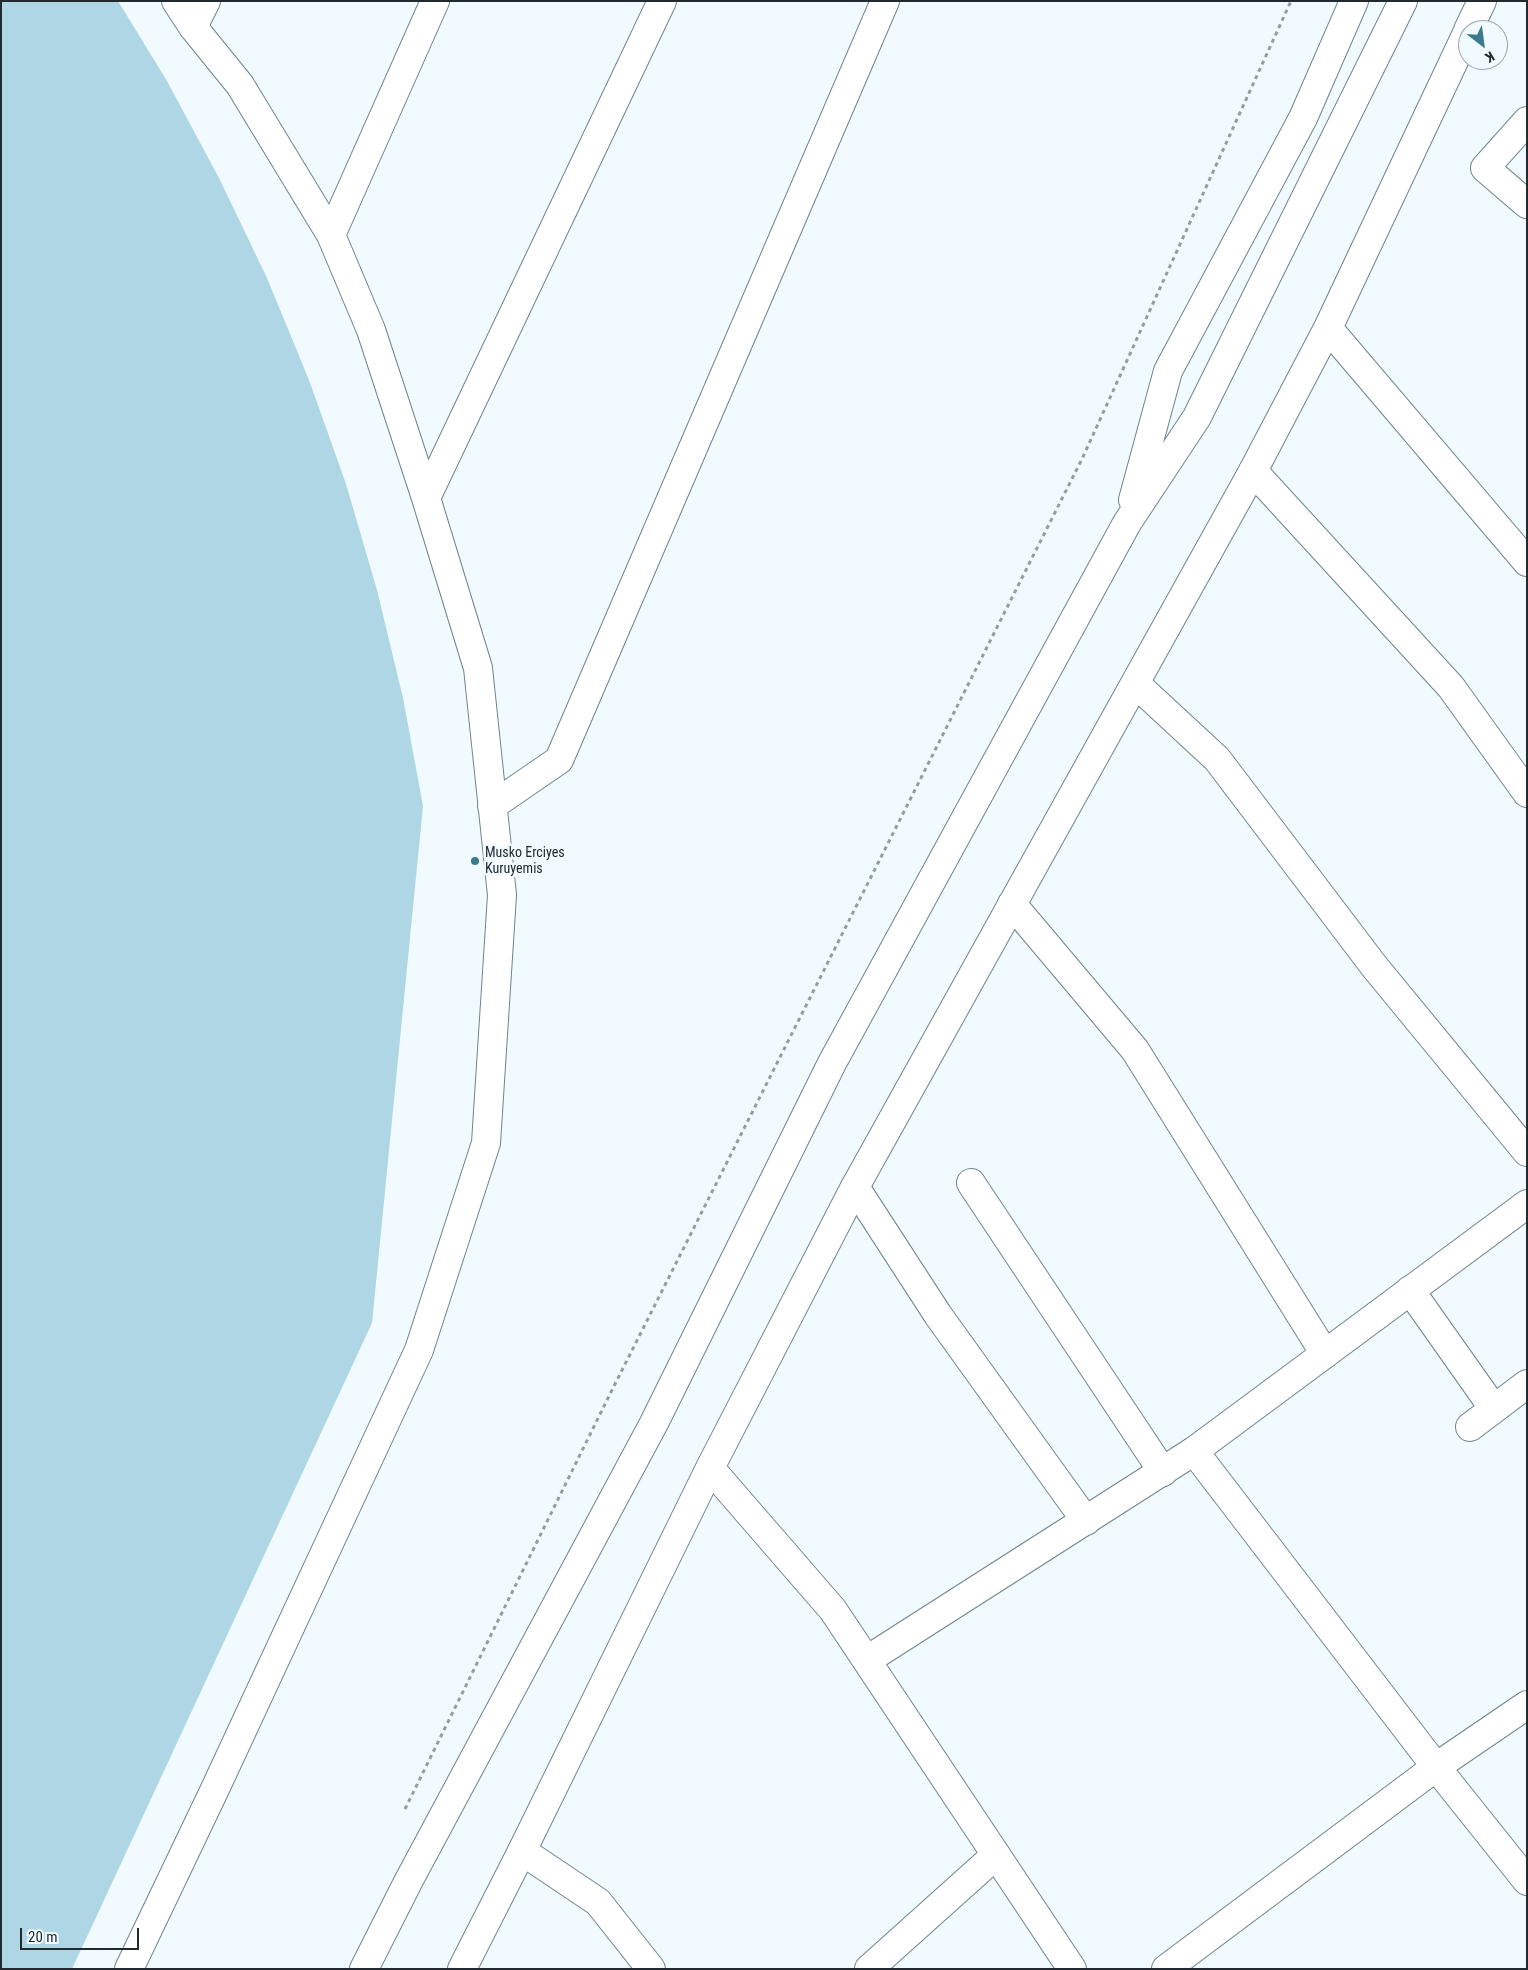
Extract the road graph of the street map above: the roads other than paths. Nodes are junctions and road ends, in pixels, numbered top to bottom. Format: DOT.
graph roads {
  1 [pos="176,1"];
  2 [pos="206,1"];
  3 [pos="434,1"];
  4 [pos="662,1"];
  5 [pos="885,1"];
  6 [pos="1354,1"];
  7 [pos="1403,1"];
  8 [pos="1482,1"];
  9 [pos="1473,20"];
  10 [pos="193,27"];
  11 [pos="1458,51"];
  12 [pos="1527,121"];
  13 [pos="1527,204"];
  14 [pos="331,235"];
  15 [pos="1328,328"];
  16 [pos="1253,471"];
  17 [pos="426,498"];
  18 [pos="1127,523"];
  19 [pos="1527,562"];
  20 [pos="1136,684"];
  21 [pos="1527,793"];
  22 [pos="492,806"];
  23 [pos="1012,904"];
  24 [pos="1527,1152"];
  25 [pos="971,1184"];
  26 [pos="856,1186"];
  27 [pos="1527,1204"];
  28 [pos="1410,1290"];
  29 [pos="1325,1354"];
  30 [pos="1527,1384"];
  31 [pos="1494,1409"];
  32 [pos="1470,1427"];
  33 [pos="1194,1451"];
  34 [pos="710,1468"];
  35 [pos="1163,1472"];
  36 [pos="1086,1520"];
  37 [pos="867,1660"];
  38 [pos="1527,1704"];
  39 [pos="1436,1767"];
  40 [pos="522,1851"];
  41 [pos="996,1855"];
  42 [pos="1527,1881"];
  43 [pos="129,1969"];
  44 [pos="364,1969"];
  45 [pos="462,1969"];
  46 [pos="651,1969"];
  47 [pos="869,1969"];
  48 [pos="1072,1969"];
  49 [pos="1166,1969"];
  1 -- 10 [label="street"];
  2 -- 10 [label="street"];
  3 -- 14 [label="street"];
  4 -- 17 [label="street"];
  5 -- 22 [label="street"];
  6 -- 18 [label="street"];
  7 -- 18 [label="street"];
  8 -- 9 [label="street"];
  10 -- 14 [label="street"];
  11 -- 15 [label="street"];
  12 -- 13 [label="street"];
  14 -- 17 [label="street"];
  15 -- 16 [label="street"];
  15 -- 19 [label="street"];
  16 -- 20 [label="street"];
  16 -- 21 [label="street"];
  17 -- 22 [label="street"];
  18 -- 44 [label="street"];
  20 -- 23 [label="street"];
  20 -- 24 [label="street"];
  22 -- 43 [label="street"];
  23 -- 26 [label="street"];
  23 -- 29 [label="street"];
  25 -- 35 [label="street"];
  26 -- 34 [label="street"];
  26 -- 36 [label="street"];
  27 -- 28 [label="street"];
  28 -- 29 [label="street"];
  28 -- 31 [label="street"];
  29 -- 33 [label="street"];
  30 -- 31 [label="street"];
  31 -- 32 [label="street"];
  33 -- 35 [label="street"];
  33 -- 39 [label="street"];
  34 -- 37 [label="street"];
  34 -- 40 [label="street"];
  35 -- 36 [label="street"];
  36 -- 37 [label="street"];
  37 -- 41 [label="street"];
  38 -- 39 [label="street"];
  39 -- 42 [label="street"];
  39 -- 49 [label="street"];
  40 -- 45 [label="street"];
  40 -- 46 [label="street"];
  41 -- 47 [label="street"];
  41 -- 48 [label="street"];
}
